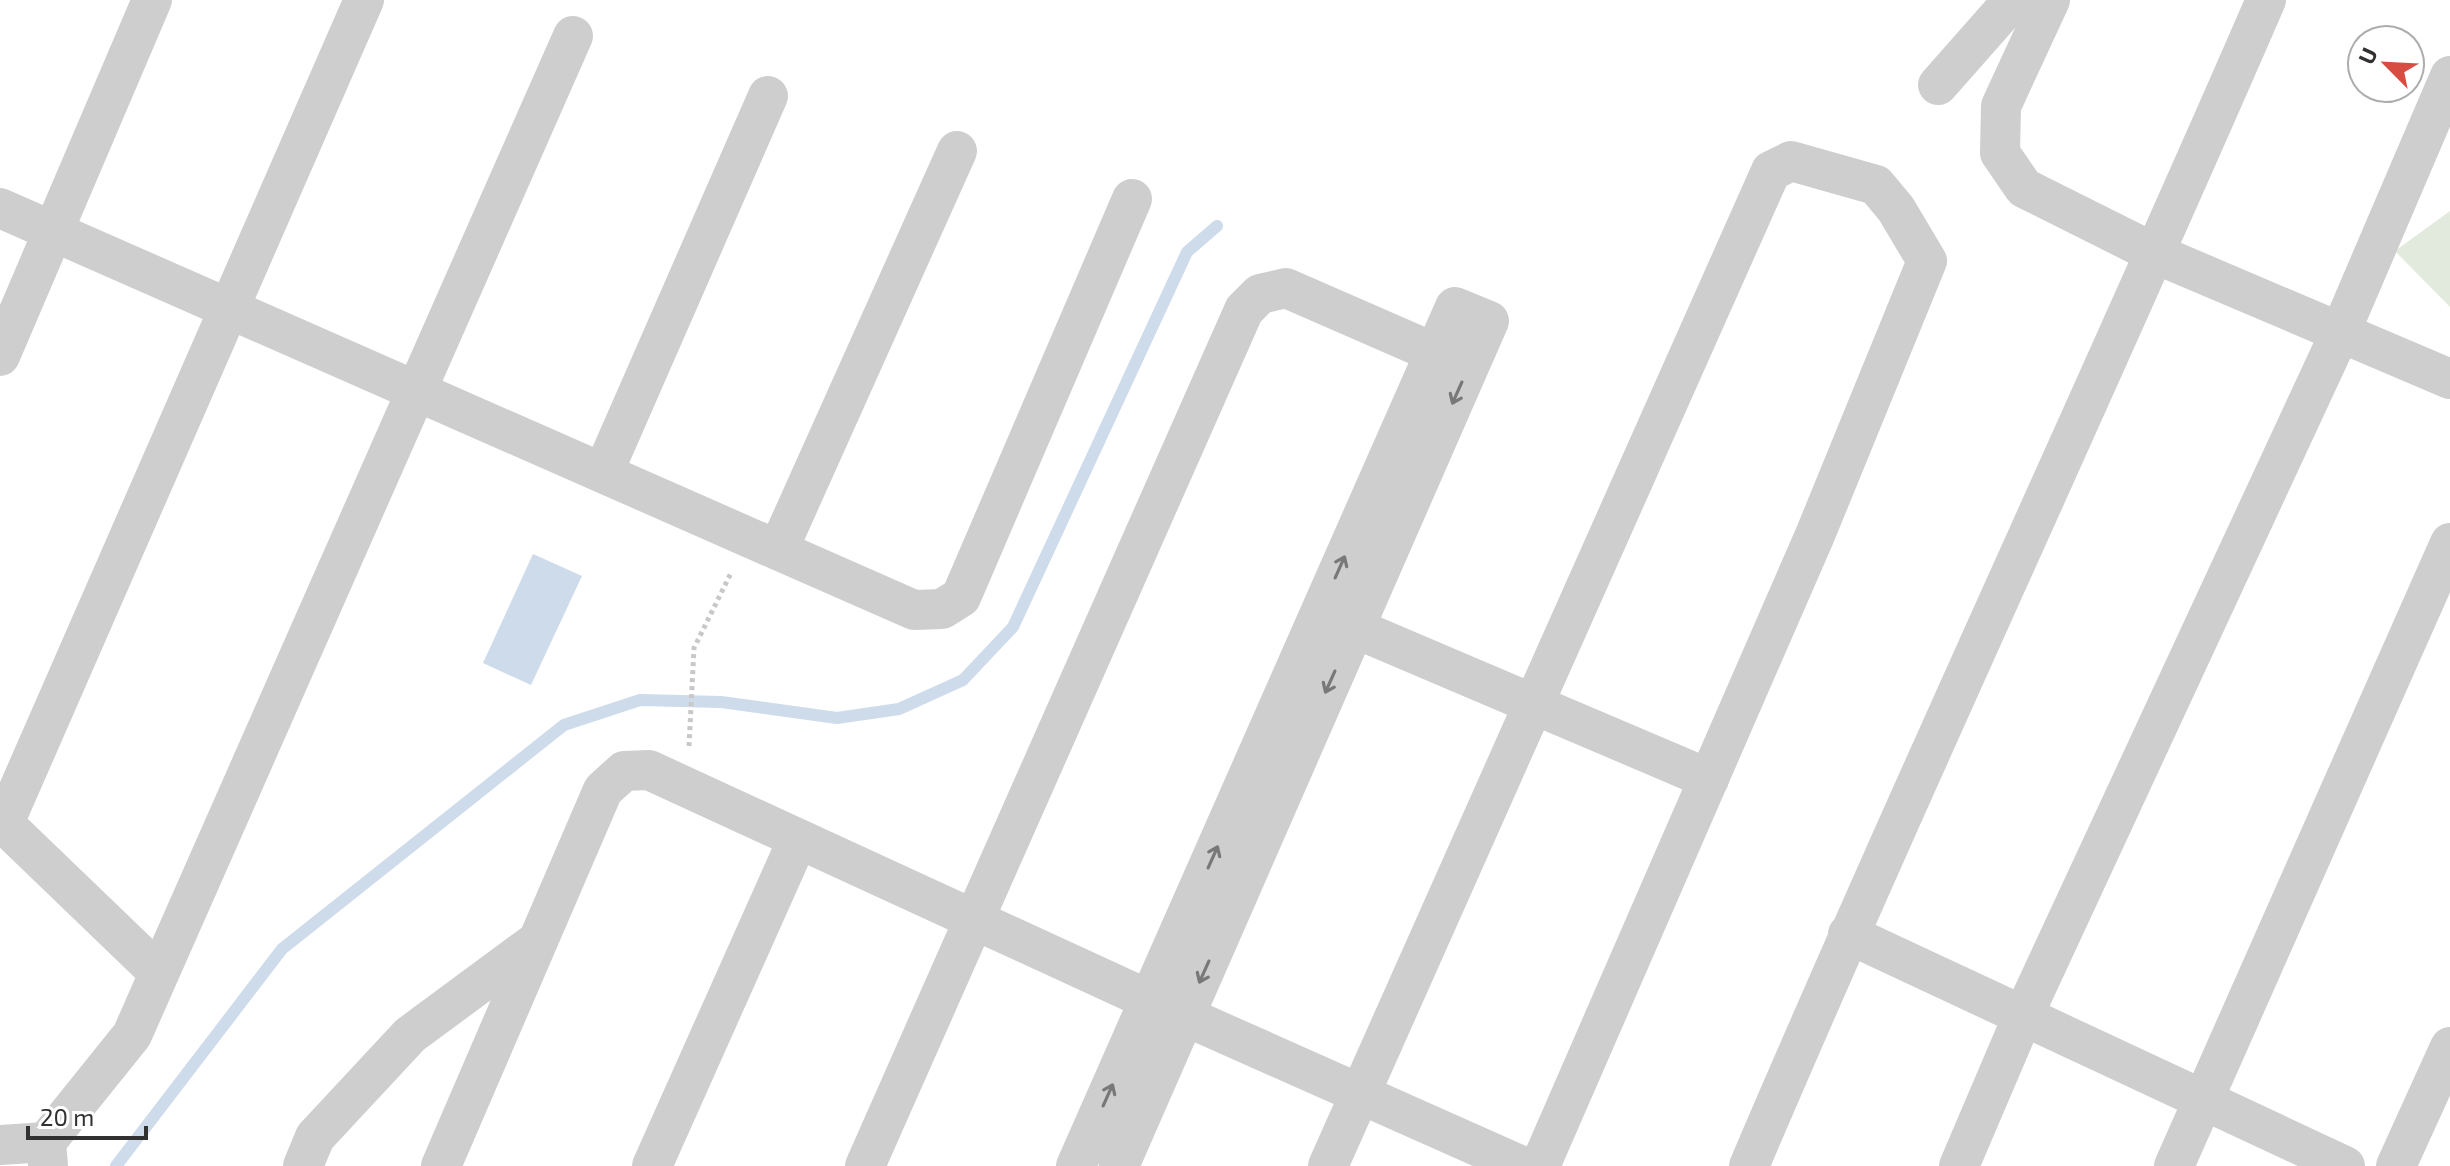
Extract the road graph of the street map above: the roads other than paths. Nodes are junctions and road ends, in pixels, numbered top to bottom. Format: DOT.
graph roads {
  1 [pos="152,0"];
  2 [pos="364,0"];
  3 [pos="2013,0"];
  4 [pos="2050,0"];
  5 [pos="2266,0"];
  6 [pos="573,36"];
  7 [pos="2450,76"];
  8 [pos="1938,85"];
  9 [pos="768,96"];
  10 [pos="957,151"];
  11 [pos="1132,199"];
  12 [pos="0,208"];
  13 [pos="54,232"];
  14 [pos="2156,254"];
  15 [pos="229,309"];
  16 [pos="2340,333"];
  17 [pos="1435,353"];
  18 [pos="0,356"];
  19 [pos="2450,379"];
  20 [pos="416,391"];
  21 [pos="603,473"];
  22 [pos="2450,543"];
  23 [pos="763,544"];
  24 [pos="1337,621"];
  25 [pos="1533,705"];
  26 [pos="1709,779"];
  27 [pos="2,821"];
  28 [pos="798,839"];
  29 [pos="974,919"];
  30 [pos="1848,934"];
  31 [pos="539,940"];
  32 [pos="159,973"];
  33 [pos="1167,1008"];
  34 [pos="2023,1016"];
  35 [pos="2450,1047"];
  36 [pos="1360,1094"];
  37 [pos="2204,1100"];
  38 [pos="0,1145"];
  39 [pos="47,1154"];
  40 [pos="303,1166"];
  41 [pos="441,1166"];
  42 [pos="652,1166"];
  43 [pos="865,1166"];
  44 [pos="1076,1166"];
  45 [pos="1119,1166"];
  46 [pos="1328,1166"];
  47 [pos="1522,1166"];
  48 [pos="1540,1166"];
  49 [pos="1749,1166"];
  50 [pos="1959,1166"];
  51 [pos="2174,1166"];
  52 [pos="2345,1166"];
  53 [pos="2396,1166"];
  1 -- 13 [label="street"];
  2 -- 15 [label="street"];
  3 -- 8 [label="street"];
  4 -- 14 [label="street"];
  5 -- 14 [label="street"];
  6 -- 20 [label="street"];
  7 -- 16 [label="street"];
  9 -- 21 [label="street"];
  10 -- 23 [label="street"];
  11 -- 23 [label="street"];
  12 -- 13 [label="street"];
  13 -- 15 [label="street"];
  13 -- 18 [label="street"];
  14 -- 16 [label="street"];
  14 -- 30 [label="street"];
  15 -- 20 [label="street"];
  15 -- 27 [label="street"];
  16 -- 19 [label="street"];
  16 -- 34 [label="street"];
  24 -- 17 [label="street, one-way"];
  17 -- 24 [label="street, one-way"];
  17 -- 29 [label="street"];
  20 -- 21 [label="street"];
  20 -- 32 [label="street"];
  21 -- 23 [label="street"];
  22 -- 37 [label="street"];
  24 -- 25 [label="street"];
  24 -- 33 [label="street"];
  25 -- 26 [label="street"];
  25 -- 26 [label="street"];
  25 -- 36 [label="street"];
  26 -- 48 [label="street"];
  27 -- 32 [label="street"];
  28 -- 29 [label="street"];
  28 -- 31 [label="street"];
  28 -- 42 [label="street"];
  29 -- 33 [label="street"];
  29 -- 43 [label="street"];
  30 -- 34 [label="street"];
  30 -- 49 [label="street"];
  31 -- 40 [label="street"];
  31 -- 41 [label="street"];
  32 -- 39 [label="street"];
  33 -- 36 [label="street"];
  44 -- 33 [label="street, one-way"];
  33 -- 45 [label="street"];
  34 -- 37 [label="street"];
  34 -- 50 [label="street"];
  35 -- 53 [label="street"];
  36 -- 46 [label="street"];
  36 -- 47 [label="street"];
  37 -- 51 [label="street"];
  37 -- 52 [label="street"];
  38 -- 39 [label="street"];
}
